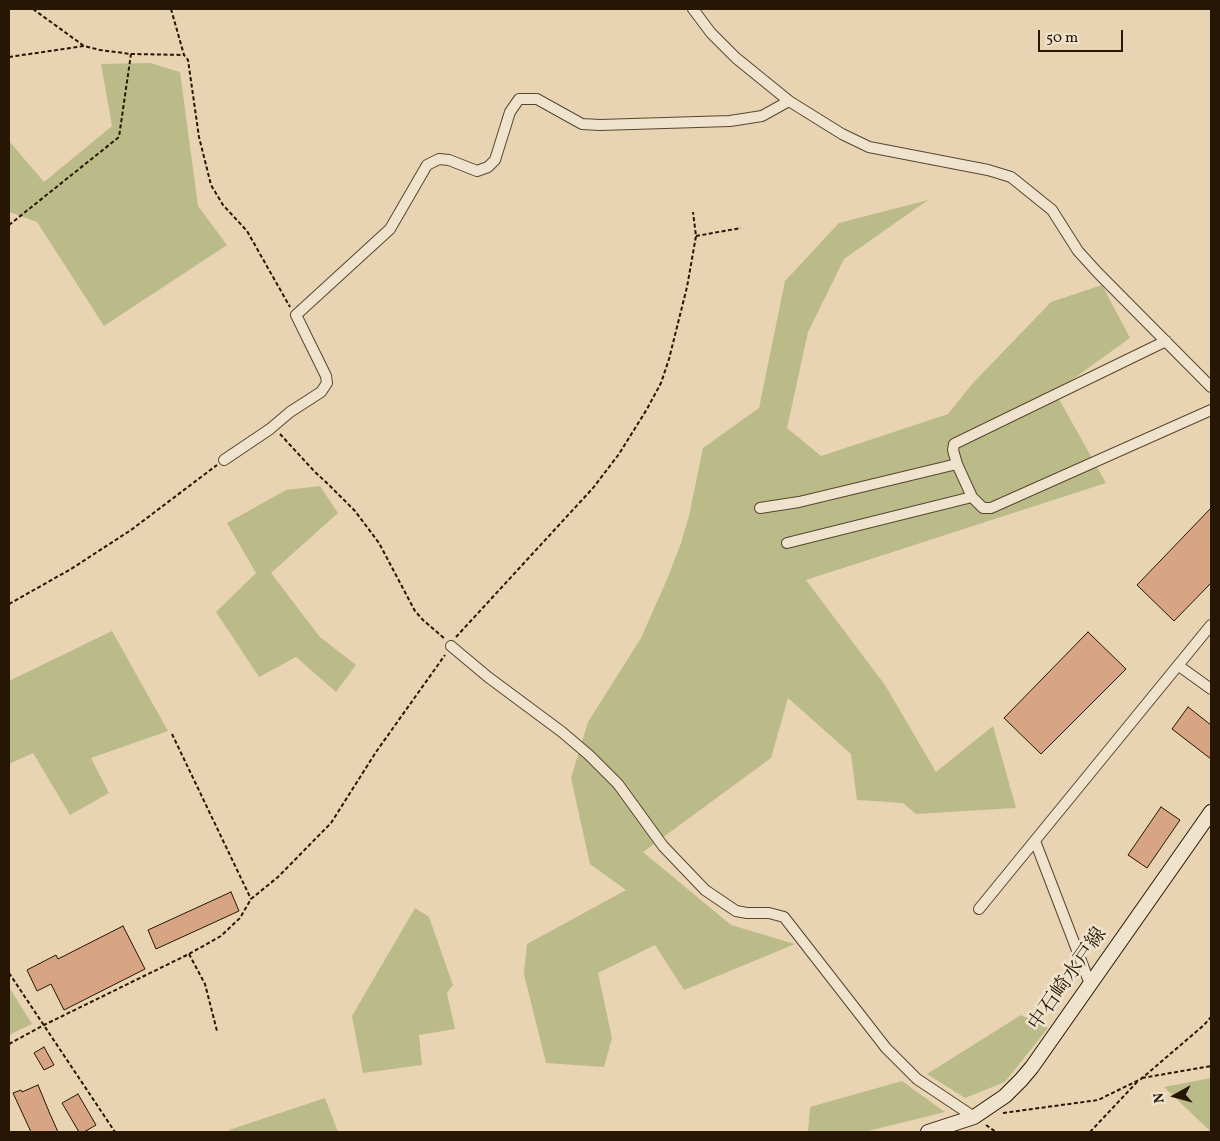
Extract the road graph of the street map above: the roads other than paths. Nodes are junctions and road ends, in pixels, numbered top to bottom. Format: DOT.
graph roads {
  1 [pos="693,9"];
  2 [pos="790,101"];
  3 [pos="1166,341"];
  4 [pos="1211,387"];
  5 [pos="1211,410"];
  6 [pos="224,460"];
  7 [pos="957,464"];
  8 [pos="972,497"];
  9 [pos="760,508"];
  10 [pos="787,543"];
  11 [pos="1211,626"];
  12 [pos="451,646"];
  13 [pos="1179,666"];
  14 [pos="1211,689"];
  15 [pos="1211,812"];
  16 [pos="1035,841"];
  17 [pos="979,909"];
  18 [pos="1090,984"];
  19 [pos="974,1116"];
  20 [pos="928,1132"];
  1 -- 2 [label="street"];
  2 -- 3 [label="street"];
  2 -- 6 [label="street"];
  3 -- 4 [label="street"];
  3 -- 7 [label="street"];
  5 -- 8 [label="street"];
  7 -- 8 [label="street"];
  7 -- 9 [label="street"];
  8 -- 10 [label="street"];
  11 -- 13 [label="street"];
  12 -- 19 [label="street"];
  13 -- 14 [label="street"];
  13 -- 16 [label="street"];
  15 -- 18 [label="main road, 中石崎水戸線"];
  16 -- 17 [label="street"];
  16 -- 18 [label="street"];
  18 -- 19 [label="main road, 中石崎水戸線"];
  19 -- 20 [label="main road, 中石崎水戸線"];
}
